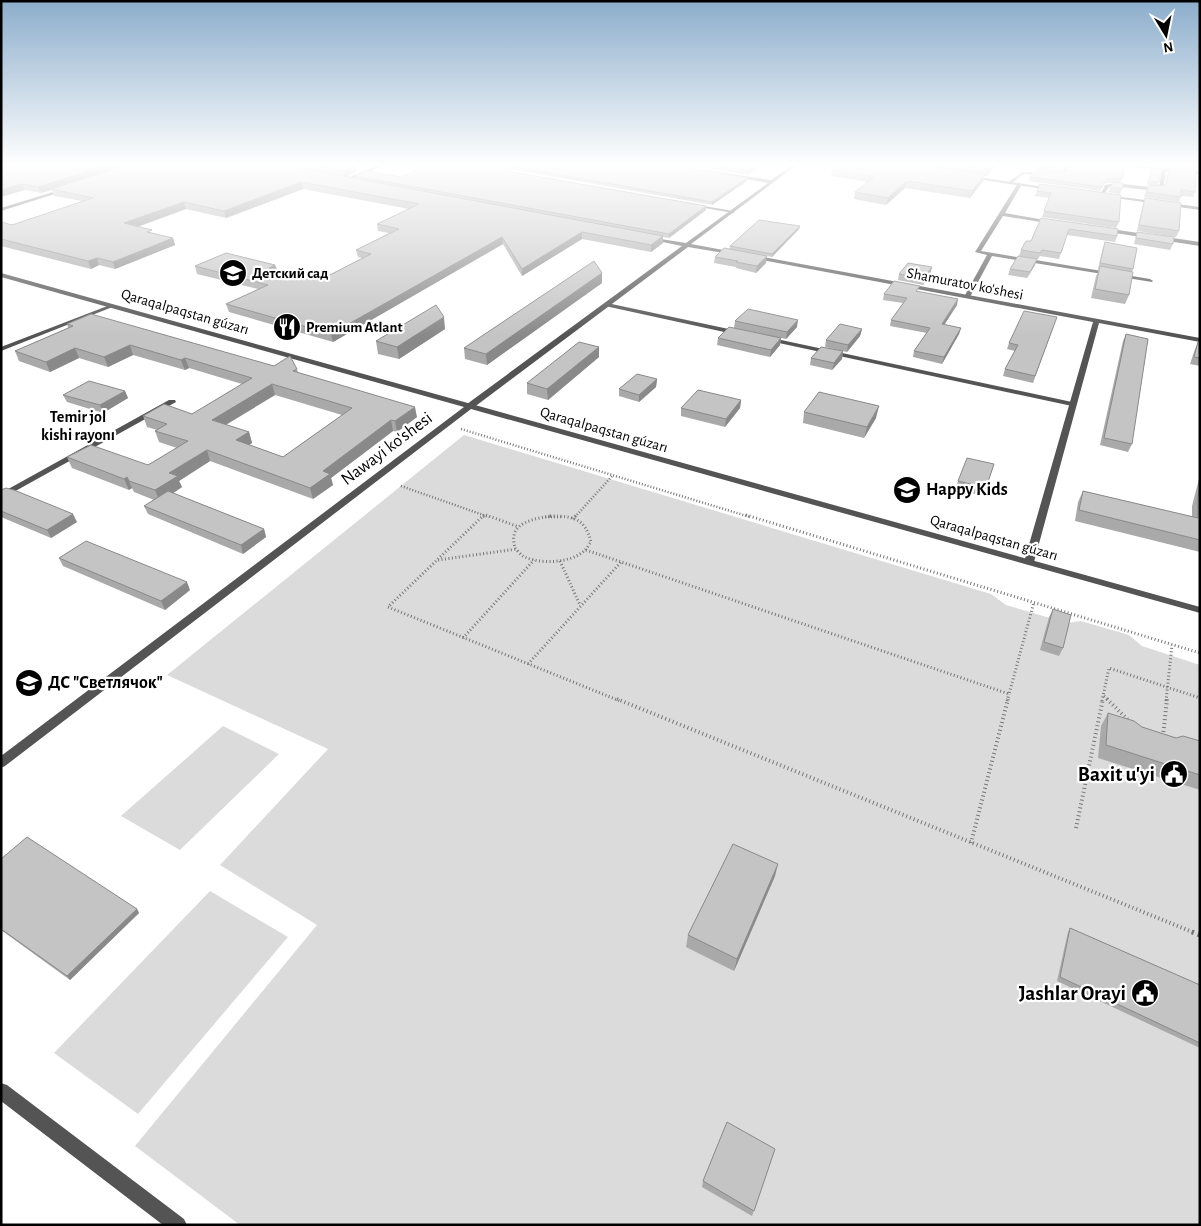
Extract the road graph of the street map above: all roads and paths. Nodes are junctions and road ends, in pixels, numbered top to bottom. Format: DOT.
graph roads {
  1 [pos="720,221"];
  2 [pos="997,221"];
  3 [pos="1052,221"];
  4 [pos="1058,222"];
  5 [pos="1095,228"];
  6 [pos="640,236"];
  7 [pos="1200,244"];
  8 [pos="688,245"];
  9 [pos="990,254"];
  10 [pos="1,275"];
  11 [pos="1150,281"];
  12 [pos="967,297"];
  13 [pos="607,305"];
  14 [pos="112,306"];
  15 [pos="1096,321"];
  16 [pos="743,334"];
  17 [pos="762,338"];
  18 [pos="1200,340"];
  19 [pos="1,349"];
  20 [pos="172,402"];
  21 [pos="1072,404"];
  22 [pos="470,406"];
  23 [pos="446,424"];
  24 [pos="613,475"];
  25 [pos="401,486"];
  26 [pos="1,497"];
  27 [pos="485,515"];
  28 [pos="573,519"];
  29 [pos="519,528"];
  30 [pos="517,549"];
  31 [pos="586,550"];
  32 [pos="438,560"];
  33 [pos="534,560"];
  34 [pos="560,561"];
  35 [pos="621,562"];
  36 [pos="1029,562"];
  37 [pos="1034,602"];
  38 [pos="580,605"];
  39 [pos="1200,610"];
  40 [pos="464,638"];
  41 [pos="1172,644"];
  42 [pos="1200,653"];
  43 [pos="528,664"];
  44 [pos="1168,687"];
  45 [pos="1009,694"];
  46 [pos="1104,695"];
  47 [pos="1200,698"];
  48 [pos="1136,728"];
  49 [pos="1154,734"];
  50 [pos="1163,736"];
  51 [pos="1171,739"];
  52 [pos="1,763"];
  53 [pos="1076,828"];
  54 [pos="971,843"];
  55 [pos="1200,935"];
  56 [pos="1,1091"];
  57 [pos="178,1225"];
  1 -- 8 [label="street, Nawayi ko'shesi"];
  2 -- 9 [label="street"];
  3 -- 4 [label="street"];
  5 -- 7 [label="street"];
  6 -- 8 [label="street, Shamuratov ko'shesi"];
  8 -- 12 [label="street, Shamuratov ko'shesi"];
  8 -- 13 [label="street, Nawayi ko'shesi"];
  9 -- 11 [label="street"];
  9 -- 12 [label="street"];
  10 -- 14 [label="street, Qaraqalpaqstan gúzarı"];
  12 -- 15 [label="street, Shamuratov ko'shesi"];
  13 -- 16 [label="street"];
  13 -- 22 [label="street, Nawayi ko'shesi"];
  14 -- 19 [label="street"];
  14 -- 22 [label="street, Qaraqalpaqstan gúzarı"];
  15 -- 18 [label="street, Shamuratov ko'shesi"];
  15 -- 21 [label="street"];
  17 -- 21 [label="street"];
  20 -- 26 [label="street"];
  21 -- 36 [label="street"];
  22 -- 23 [label="street, Nawayi ko'shesi"];
  22 -- 36 [label="street, Qaraqalpaqstan gúzarı"];
  23 -- 24 [label="path"];
  23 -- 52 [label="street, Nawayi ko'shesi"];
  24 -- 28 [label="path"];
  24 -- 37 [label="path"];
  25 -- 27 [label="path"];
  27 -- 29 [label="path"];
  27 -- 32 [label="path"];
  28 -- 29 [label="path"];
  28 -- 31 [label="path"];
  29 -- 30 [label="path"];
  30 -- 32 [label="path"];
  30 -- 33 [label="path"];
  31 -- 34 [label="path"];
  31 -- 35 [label="path"];
  32 -- 40 [label="path"];
  33 -- 34 [label="path"];
  33 -- 40 [label="path"];
  34 -- 38 [label="path"];
  35 -- 38 [label="path"];
  35 -- 45 [label="path"];
  36 -- 39 [label="street, Qaraqalpaqstan gúzarı"];
  37 -- 41 [label="path"];
  37 -- 45 [label="path"];
  38 -- 43 [label="path"];
  40 -- 43 [label="path"];
  41 -- 42 [label="path"];
  41 -- 44 [label="path"];
  43 -- 54 [label="path"];
  44 -- 46 [label="path"];
  44 -- 47 [label="path"];
  44 -- 50 [label="path"];
  45 -- 54 [label="path"];
  46 -- 48 [label="path"];
  46 -- 53 [label="path"];
  49 -- 50 [label="path"];
  50 -- 51 [label="path"];
  54 -- 55 [label="path"];
  56 -- 57 [label="street"];
}
